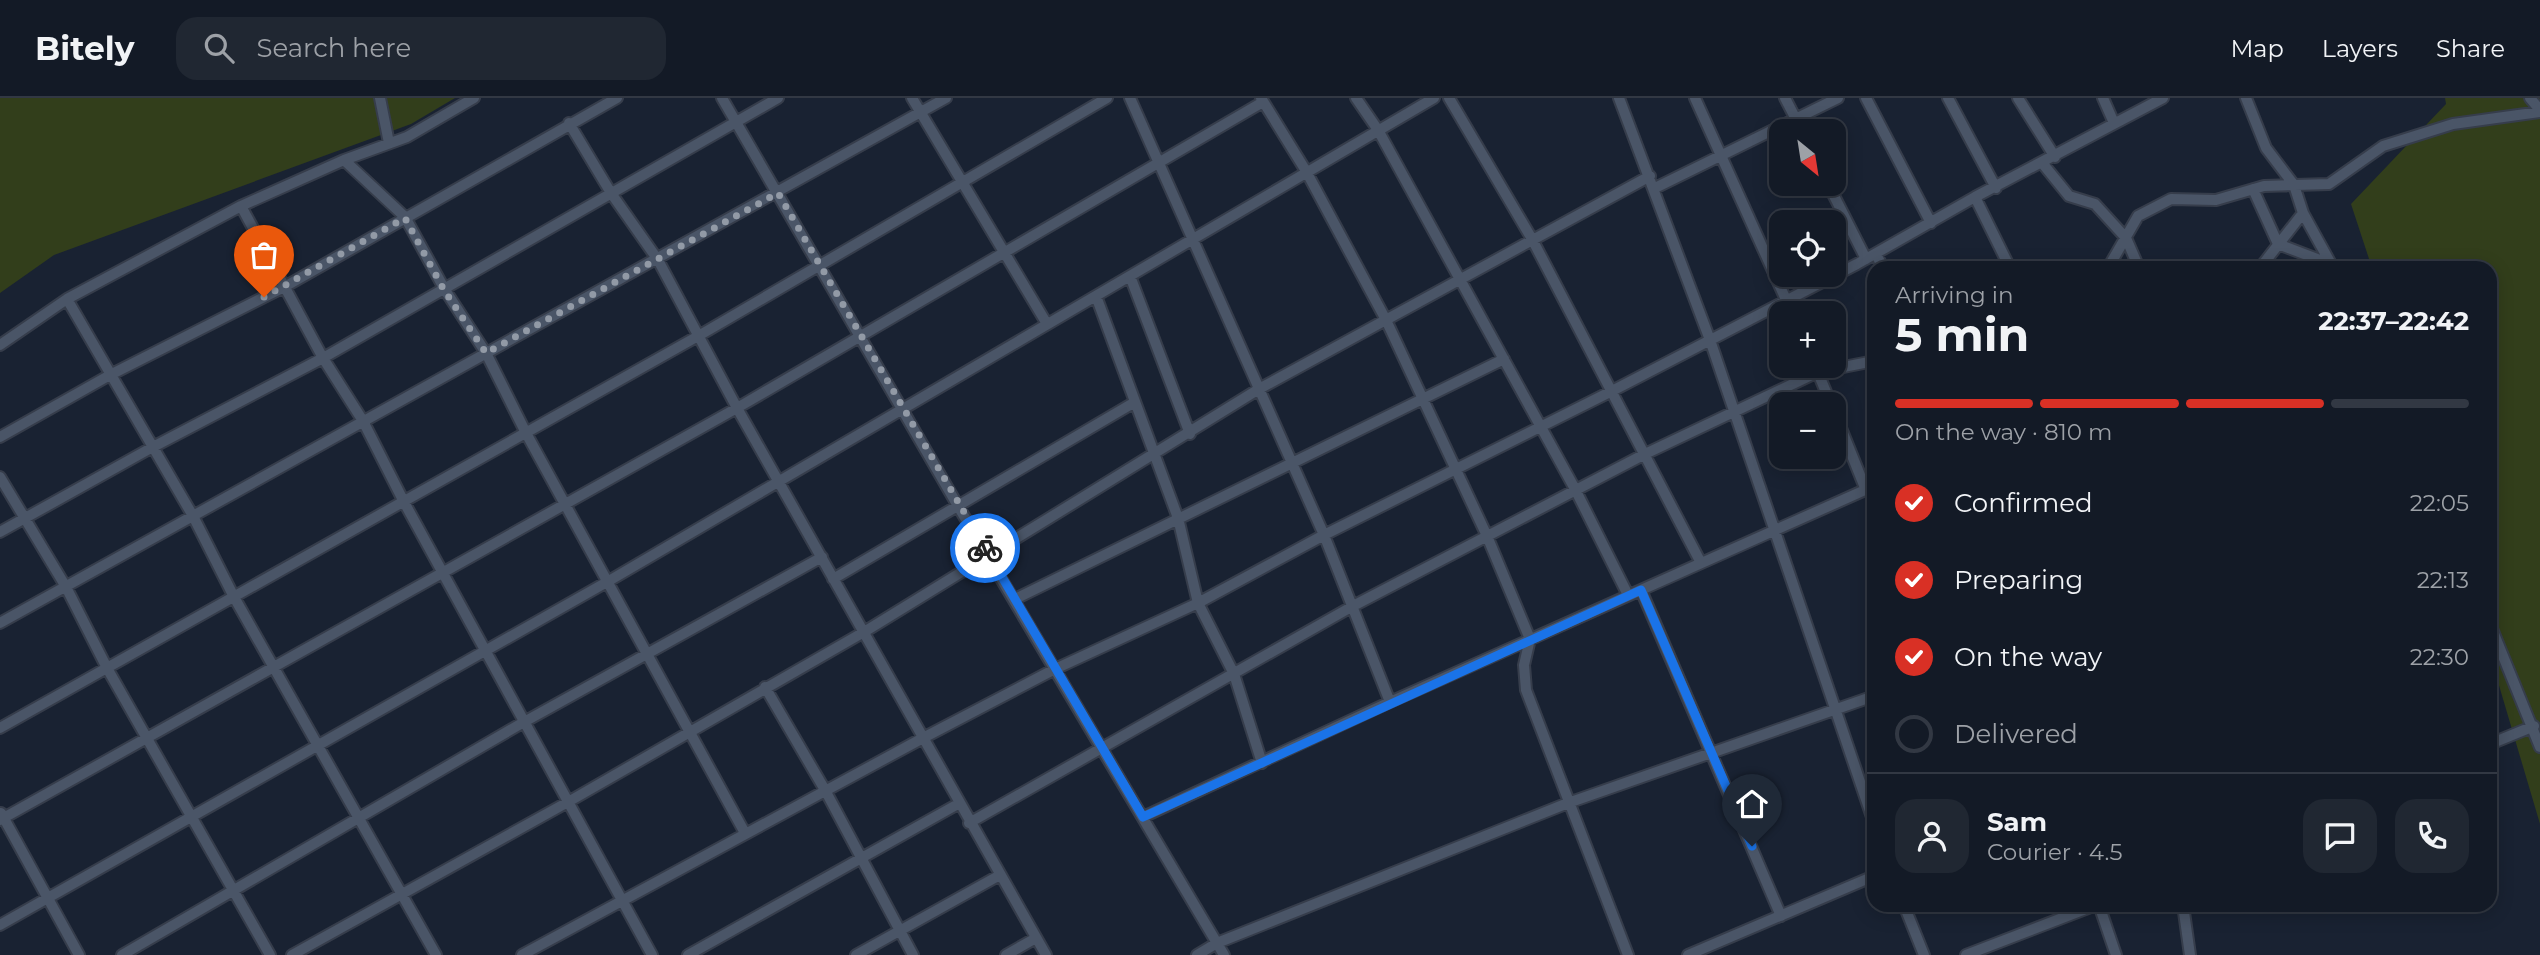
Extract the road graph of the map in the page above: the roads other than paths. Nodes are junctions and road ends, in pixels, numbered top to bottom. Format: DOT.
graph roads {
  1 [pos="380,98"];
  2 [pos="474,98"];
  3 [pos="617,98"];
  4 [pos="722,98"];
  5 [pos="778,98"];
  6 [pos="912,98"];
  7 [pos="946,98"];
  8 [pos="1107,98"];
  9 [pos="1130,98"];
  10 [pos="1356,98"];
  11 [pos="1434,98"];
  12 [pos="1449,98"];
  13 [pos="1619,98"];
  14 [pos="1695,98"];
  15 [pos="1785,98"];
  16 [pos="1838,98"];
  17 [pos="1866,98"];
  18 [pos="1948,98"];
  19 [pos="2018,98"];
  20 [pos="2103,98"];
  21 [pos="2163,98"];
  22 [pos="2246,98"];
  23 [pos="2530,98"];
  24 [pos="1262,100"];
  25 [pos="2540,111"];
  26 [pos="921,113"];
  27 [pos="1796,119"];
  28 [pos="735,120"];
  29 [pos="569,123"];
  30 [pos="2114,123"];
  31 [pos="1378,130"];
  32 [pos="1769,132"];
  33 [pos="389,143"];
  34 [pos="1722,155"];
  35 [pos="2055,157"];
  36 [pos="344,160"];
  37 [pos="1157,162"];
  38 [pos="2043,164"];
  39 [pos="1306,171"];
  40 [pos="1650,176"];
  41 [pos="963,184"];
  42 [pos="2294,185"];
  43 [pos="1655,188"];
  44 [pos="1996,188"];
  45 [pos="2253,189"];
  46 [pos="611,192"];
  47 [pos="778,193"];
  48 [pos="1835,196"];
  49 [pos="1975,197"];
  50 [pos="241,206"];
  51 [pos="2303,213"];
  52 [pos="405,218"];
  53 [pos="1931,223"];
  54 [pos="1192,238"];
  55 [pos="2126,238"];
  56 [pos="1532,239"];
  57 [pos="2278,244"];
  58 [pos="1005,254"];
  59 [pos="1871,256"];
  60 [pos="658,260"];
  61 [pos="1876,261"];
  62 [pos="2007,261"];
  63 [pos="2112,261"];
  64 [pos="2136,261"];
  65 [pos="2265,261"];
  66 [pos="2320,261"];
  67 [pos="2330,261"];
  68 [pos="820,267"];
  69 [pos="1130,276"];
  70 [pos="1460,279"];
  71 [pos="286,286"];
  72 [pos="444,290"];
  73 [pos="1096,296"];
  74 [pos="67,299"];
  75 [pos="1787,300"];
  76 [pos="1386,320"];
  77 [pos="1047,324"];
  78 [pos="700,335"];
  79 [pos="860,337"];
  80 [pos="1710,340"];
  81 [pos="0,345"];
  82 [pos="486,353"];
  83 [pos="323,358"];
  84 [pos="1504,359"];
  85 [pos="1867,362"];
  86 [pos="1846,365"];
  87 [pos="110,375"];
  88 [pos="1799,378"];
  89 [pos="1259,389"];
  90 [pos="1610,392"];
  91 [pos="1423,398"];
  92 [pos="1135,402"];
  93 [pos="737,408"];
  94 [pos="902,409"];
  95 [pos="1734,410"];
  96 [pos="363,421"];
  97 [pos="1541,427"];
  98 [pos="526,433"];
  99 [pos="1190,434"];
  100 [pos="0,437"];
  101 [pos="1846,437"];
  102 [pos="151,448"];
  103 [pos="1154,454"];
  104 [pos="1644,454"];
  105 [pos="1293,466"];
  106 [pos="1457,470"];
  107 [pos="0,477"];
  108 [pos="780,480"];
  109 [pos="1867,482"];
  110 [pos="1575,489"];
  111 [pos="1867,489"];
  112 [pos="404,502"];
  113 [pos="565,505"];
  114 [pos="958,506"];
  115 [pos="193,516"];
  116 [pos="1178,518"];
  117 [pos="24,519"];
  118 [pos="1773,530"];
  119 [pos="0,532"];
  120 [pos="1324,535"];
  121 [pos="1487,536"];
  122 [pos="989,555"];
  123 [pos="822,557"];
  124 [pos="1700,563"];
  125 [pos="442,573"];
  126 [pos="834,579"];
  127 [pos="607,582"];
  128 [pos="66,587"];
  129 [pos="1641,590"];
  130 [pos="1628,596"];
  131 [pos="234,597"];
  132 [pos="1015,599"];
  133 [pos="1198,603"];
  134 [pos="1353,607"];
  135 [pos="0,623"];
  136 [pos="864,632"];
  137 [pos="1530,639"];
  138 [pos="2497,640"];
  139 [pos="485,650"];
  140 [pos="646,654"];
  141 [pos="274,667"];
  142 [pos="107,668"];
  143 [pos="1055,669"];
  144 [pos="1234,674"];
  145 [pos="765,687"];
  146 [pos="1867,698"];
  147 [pos="1390,702"];
  148 [pos="1835,709"];
  149 [pos="524,722"];
  150 [pos="2534,726"];
  151 [pos="0,728"];
  152 [pos="690,730"];
  153 [pos="147,738"];
  154 [pos="923,738"];
  155 [pos="2497,741"];
  156 [pos="317,745"];
  157 [pos="1103,746"];
  158 [pos="2540,747"];
  159 [pos="1713,752"];
  160 [pos="1262,762"];
  161 [pos="825,790"];
  162 [pos="568,802"];
  163 [pos="1569,803"];
  164 [pos="1867,803"];
  165 [pos="958,804"];
  166 [pos="1,817"];
  167 [pos="191,817"];
  168 [pos="1143,817"];
  169 [pos="360,820"];
  170 [pos="969,823"];
  171 [pos="745,833"];
  172 [pos="860,858"];
  173 [pos="1000,875"];
  174 [pos="1867,879"];
  175 [pos="232,891"];
  176 [pos="403,895"];
  177 [pos="47,898"];
  178 [pos="620,900"];
  179 [pos="1908,912"];
  180 [pos="2080,912"];
  181 [pos="2101,912"];
  182 [pos="2184,912"];
  183 [pos="1781,916"];
  184 [pos="0,925"];
  185 [pos="900,930"];
  186 [pos="1036,938"];
  187 [pos="1217,943"];
  188 [pos="79,955"];
  189 [pos="122,955"];
  190 [pos="270,955"];
  191 [pos="292,955"];
  192 [pos="436,955"];
  193 [pos="522,955"];
  194 [pos="652,955"];
  195 [pos="688,955"];
  196 [pos="856,955"];
  197 [pos="913,955"];
  198 [pos="1006,955"];
  199 [pos="1046,955"];
  200 [pos="1197,955"];
  201 [pos="1224,955"];
  202 [pos="1628,955"];
  203 [pos="1688,955"];
  204 [pos="1924,955"];
  205 [pos="1966,955"];
  206 [pos="2116,955"];
  207 [pos="2190,955"];
  1 -- 33 [label="street"];
  2 -- 33 [label="street"];
  3 -- 29 [label="street"];
  4 -- 28 [label="street"];
  5 -- 28 [label="street"];
  6 -- 26 [label="street"];
  7 -- 26 [label="street"];
  8 -- 41 [label="street"];
  9 -- 37 [label="street"];
  10 -- 31 [label="street"];
  11 -- 31 [label="street"];
  12 -- 56 [label="street"];
  13 -- 40 [label="street"];
  14 -- 34 [label="street"];
  15 -- 27 [label="street"];
  16 -- 27 [label="street"];
  17 -- 53 [label="street"];
  18 -- 44 [label="street"];
  19 -- 35 [label="street"];
  20 -- 30 [label="street"];
  21 -- 30 [label="street"];
  22 -- 42 [label="street"];
  23 -- 25 [label="street"];
  24 -- 37 [label="street"];
  24 -- 39 [label="street"];
  25 -- 42 [label="street"];
  26 -- 41 [label="street"];
  26 -- 47 [label="street"];
  28 -- 46 [label="street"];
  28 -- 47 [label="street"];
  29 -- 46 [label="street"];
  29 -- 52 [label="street"];
  30 -- 35 [label="street"];
  31 -- 39 [label="street"];
  31 -- 70 [label="street"];
  32 -- 34 [label="street"];
  33 -- 36 [label="street"];
  34 -- 43 [label="street"];
  34 -- 75 [label="street"];
  35 -- 38 [label="street"];
  36 -- 50 [label="street"];
  36 -- 52 [label="street"];
  37 -- 54 [label="street"];
  37 -- 58 [label="street"];
  38 -- 44 [label="street"];
  38 -- 55 [label="street"];
  39 -- 54 [label="street"];
  39 -- 76 [label="street"];
  40 -- 43 [label="street"];
  40 -- 56 [label="street"];
  41 -- 58 [label="street"];
  41 -- 68 [label="street"];
  42 -- 45 [label="street"];
  42 -- 51 [label="street"];
  43 -- 80 [label="street"];
  44 -- 49 [label="street"];
  45 -- 55 [label="street"];
  45 -- 57 [label="street"];
  46 -- 60 [label="street"];
  46 -- 72 [label="street"];
  47 -- 60 [label="street"];
  47 -- 68 [label="street"];
  48 -- 59 [label="street"];
  49 -- 53 [label="street"];
  49 -- 62 [label="street"];
  50 -- 71 [label="street"];
  50 -- 74 [label="street"];
  51 -- 57 [label="street"];
  51 -- 67 [label="street"];
  52 -- 71 [label="street"];
  52 -- 72 [label="street"];
  53 -- 59 [label="street"];
  54 -- 69 [label="street"];
  54 -- 89 [label="street"];
  55 -- 63 [label="street"];
  55 -- 64 [label="street"];
  56 -- 70 [label="street"];
  56 -- 90 [label="street"];
  57 -- 65 [label="street"];
  57 -- 66 [label="street"];
  58 -- 77 [label="street"];
  58 -- 79 [label="street"];
  59 -- 61 [label="street"];
  59 -- 75 [label="street"];
  60 -- 78 [label="street"];
  60 -- 82 [label="street"];
  68 -- 78 [label="street"];
  68 -- 79 [label="street"];
  69 -- 73 [label="street"];
  69 -- 99 [label="street"];
  70 -- 76 [label="street"];
  70 -- 84 [label="street"];
  71 -- 83 [label="street"];
  71 -- 87 [label="street"];
  72 -- 82 [label="street"];
  72 -- 83 [label="street"];
  73 -- 77 [label="street"];
  73 -- 92 [label="street"];
  74 -- 81 [label="street"];
  74 -- 87 [label="street"];
  75 -- 80 [label="street"];
  76 -- 89 [label="street"];
  76 -- 91 [label="street"];
  77 -- 94 [label="street"];
  78 -- 93 [label="street"];
  78 -- 98 [label="street"];
  79 -- 93 [label="street"];
  79 -- 94 [label="street"];
  80 -- 90 [label="street"];
  80 -- 95 [label="street"];
  82 -- 96 [label="street"];
  82 -- 98 [label="street"];
  83 -- 96 [label="street"];
  83 -- 102 [label="street"];
  84 -- 91 [label="street"];
  84 -- 97 [label="street"];
  85 -- 86 [label="street"];
  87 -- 100 [label="street"];
  87 -- 102 [label="street"];
  88 -- 95 [label="street"];
  89 -- 99 [label="street"];
  89 -- 105 [label="street"];
  90 -- 97 [label="street"];
  90 -- 104 [label="street"];
  91 -- 105 [label="street"];
  91 -- 106 [label="street"];
  92 -- 103 [label="street"];
  92 -- 114 [label="street"];
  93 -- 108 [label="street"];
  93 -- 113 [label="street"];
  94 -- 108 [label="street"];
  94 -- 114 [label="street"];
  95 -- 104 [label="street"];
  95 -- 118 [label="street"];
  96 -- 112 [label="street"];
  96 -- 115 [label="street"];
  97 -- 106 [label="street"];
  97 -- 110 [label="street"];
  98 -- 112 [label="street"];
  98 -- 113 [label="street"];
  99 -- 103 [label="street"];
  101 -- 109 [label="street"];
  102 -- 115 [label="street"];
  102 -- 117 [label="street"];
  103 -- 116 [label="street"];
  103 -- 122 [label="street"];
  104 -- 110 [label="street"];
  104 -- 124 [label="street"];
  105 -- 116 [label="street"];
  105 -- 120 [label="street"];
  106 -- 120 [label="street"];
  106 -- 121 [label="street"];
  107 -- 117 [label="street"];
  108 -- 123 [label="street"];
  108 -- 127 [label="street"];
  110 -- 121 [label="street"];
  110 -- 130 [label="street"];
  111 -- 118 [label="street"];
  112 -- 125 [label="street"];
  112 -- 131 [label="street"];
  113 -- 125 [label="street"];
  113 -- 127 [label="street"];
  114 -- 122 [label="street"];
  114 -- 126 [label="street"];
  115 -- 128 [label="street"];
  115 -- 131 [label="street"];
  116 -- 132 [label="street"];
  116 -- 133 [label="street"];
  117 -- 119 [label="street"];
  117 -- 128 [label="street"];
  118 -- 124 [label="street"];
  118 -- 148 [label="street"];
  120 -- 133 [label="street"];
  120 -- 134 [label="street"];
  121 -- 134 [label="street"];
  121 -- 137 [label="street"];
  122 -- 132 [label="street"];
  122 -- 136 [label="street"];
  123 -- 126 [label="street"];
  123 -- 140 [label="street"];
  124 -- 129 [label="street"];
  125 -- 139 [label="street"];
  125 -- 141 [label="street"];
  126 -- 136 [label="street"];
  127 -- 139 [label="street"];
  127 -- 140 [label="street"];
  128 -- 135 [label="street"];
  128 -- 142 [label="street"];
  129 -- 130 [label="street"];
  129 -- 159 [label="street"];
  130 -- 137 [label="street"];
  131 -- 141 [label="street"];
  131 -- 142 [label="street"];
  132 -- 143 [label="street"];
  133 -- 143 [label="street"];
  133 -- 144 [label="street"];
  134 -- 144 [label="street"];
  134 -- 147 [label="street"];
  136 -- 145 [label="street"];
  136 -- 154 [label="street"];
  137 -- 147 [label="street"];
  137 -- 163 [label="street"];
  138 -- 150 [label="street"];
  139 -- 149 [label="street"];
  139 -- 156 [label="street"];
  140 -- 149 [label="street"];
  140 -- 152 [label="street"];
  141 -- 153 [label="street"];
  141 -- 156 [label="street"];
  142 -- 151 [label="street"];
  142 -- 153 [label="street"];
  143 -- 154 [label="street"];
  143 -- 157 [label="street"];
  144 -- 157 [label="street"];
  144 -- 160 [label="street"];
  145 -- 152 [label="street"];
  145 -- 161 [label="street"];
  146 -- 148 [label="street"];
  147 -- 160 [label="street"];
  148 -- 159 [label="street"];
  148 -- 164 [label="street"];
  149 -- 162 [label="street"];
  149 -- 169 [label="street"];
  150 -- 155 [label="street"];
  150 -- 158 [label="street"];
  152 -- 162 [label="street"];
  152 -- 171 [label="street"];
  153 -- 166 [label="street"];
  153 -- 167 [label="street"];
  154 -- 161 [label="street"];
  154 -- 165 [label="street"];
  156 -- 167 [label="street"];
  156 -- 169 [label="street"];
  157 -- 168 [label="street"];
  157 -- 170 [label="street"];
  159 -- 163 [label="street"];
  159 -- 183 [label="street"];
  160 -- 168 [label="street"];
  161 -- 171 [label="street"];
  161 -- 172 [label="street"];
  162 -- 176 [label="street"];
  162 -- 178 [label="street"];
  163 -- 187 [label="street"];
  163 -- 202 [label="street"];
  165 -- 170 [label="street"];
  165 -- 172 [label="street"];
  166 -- 177 [label="street"];
  167 -- 175 [label="street"];
  167 -- 177 [label="street"];
  168 -- 187 [label="street"];
  169 -- 175 [label="street"];
  169 -- 176 [label="street"];
  170 -- 173 [label="street"];
  171 -- 178 [label="street"];
  172 -- 185 [label="street"];
  172 -- 195 [label="street"];
  173 -- 185 [label="street"];
  173 -- 186 [label="street"];
  174 -- 183 [label="street"];
  175 -- 189 [label="street"];
  175 -- 190 [label="street"];
  176 -- 191 [label="street"];
  176 -- 192 [label="street"];
  177 -- 184 [label="street"];
  177 -- 188 [label="street"];
  178 -- 193 [label="street"];
  178 -- 194 [label="street"];
  179 -- 204 [label="street"];
  180 -- 205 [label="street"];
  181 -- 206 [label="street"];
  182 -- 207 [label="street"];
  183 -- 203 [label="street"];
  185 -- 196 [label="street"];
  185 -- 197 [label="street"];
  186 -- 198 [label="street"];
  186 -- 199 [label="street"];
  187 -- 200 [label="street"];
  187 -- 201 [label="street"];
}
